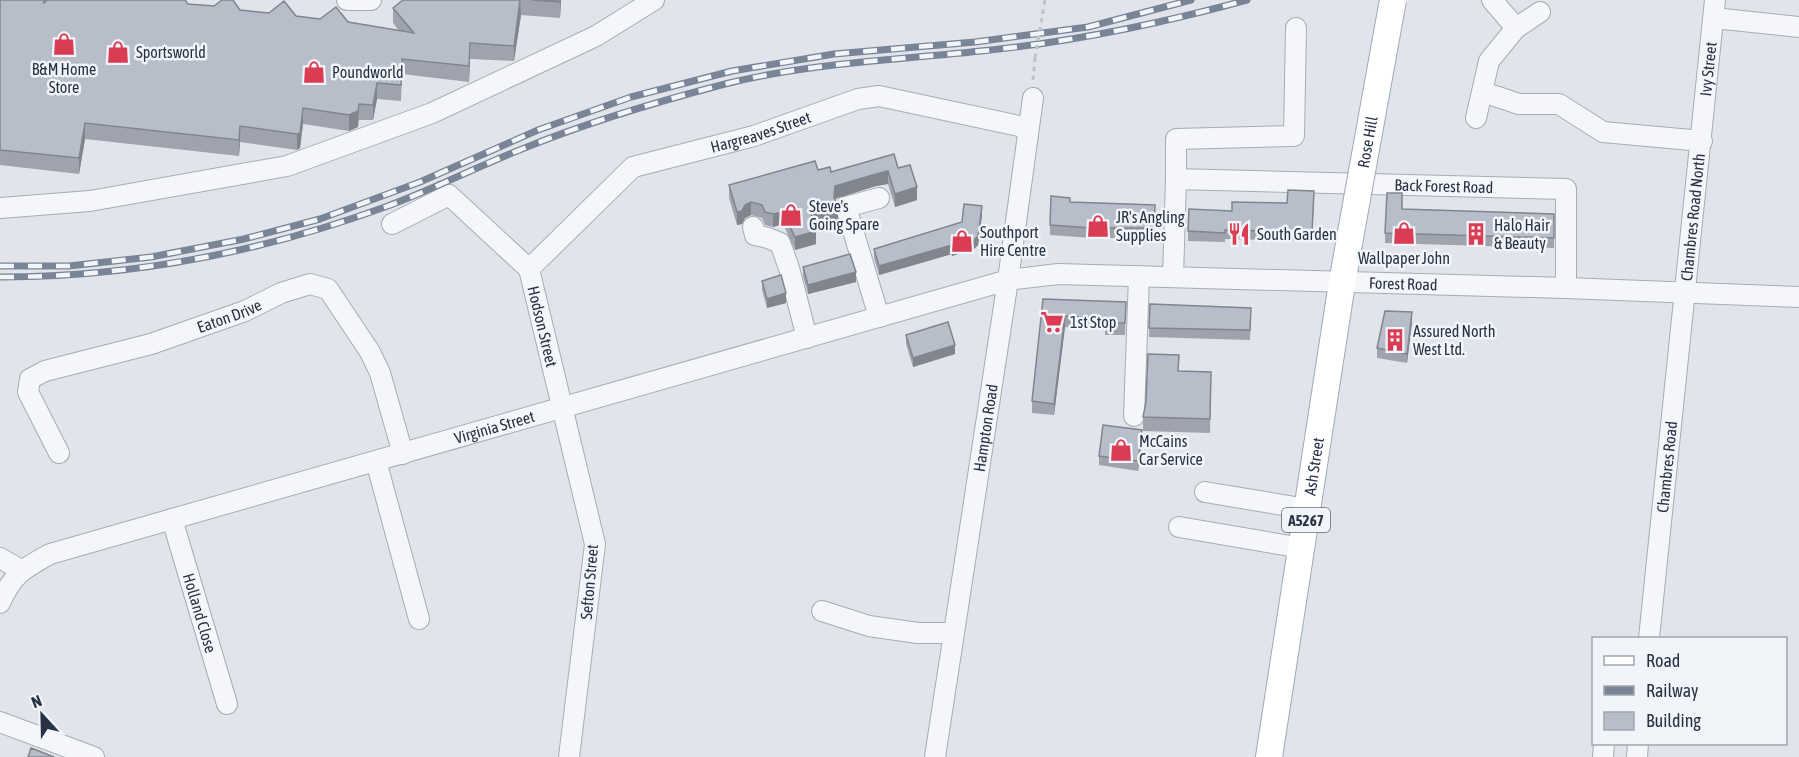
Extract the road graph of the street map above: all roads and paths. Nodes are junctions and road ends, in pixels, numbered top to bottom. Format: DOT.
graph roads {
  1 [pos="347,0"];
  2 [pos="371,0"];
  3 [pos="654,0"];
  4 [pos="1045,0"];
  5 [pos="1393,0"];
  6 [pos="1492,0"];
  7 [pos="1714,9"];
  8 [pos="1540,12"];
  9 [pos="1799,27"];
  10 [pos="1296,28"];
  11 [pos="1516,28"];
  12 [pos="1033,90"];
  13 [pos="1483,92"];
  14 [pos="1476,118"];
  15 [pos="1028,128"];
  16 [pos="1702,141"];
  17 [pos="1176,179"];
  18 [pos="879,198"];
  19 [pos="0,208"];
  20 [pos="392,224"];
  21 [pos="753,227"];
  22 [pos="529,269"];
  23 [pos="1139,276"];
  24 [pos="1173,277"];
  25 [pos="1008,280"];
  26 [pos="1342,283"];
  27 [pos="1566,288"];
  28 [pos="1684,294"];
  29 [pos="1799,297"];
  30 [pos="879,317"];
  31 [pos="807,338"];
  32 [pos="563,409"];
  33 [pos="1134,416"];
  34 [pos="59,453"];
  35 [pos="403,454"];
  36 [pos="376,461"];
  37 [pos="1205,492"];
  38 [pos="1308,508"];
  39 [pos="172,519"];
  40 [pos="1179,527"];
  41 [pos="1302,548"];
  42 [pos="0,558"];
  43 [pos="21,570"];
  44 [pos="0,603"];
  45 [pos="822,611"];
  46 [pos="419,619"];
  47 [pos="954,633"];
  48 [pos="1649,637"];
  49 [pos="227,704"];
  50 [pos="0,723"];
  51 [pos="94,757"];
  52 [pos="569,757"];
  53 [pos="935,757"];
  54 [pos="1269,757"];
  1 -- 2 [label="street"];
  3 -- 19 [label="street"];
  4 -- 12 [label="path, bridge"];
  5 -- 26 [label="main road, Rose Hill / A5267, bridge"];
  6 -- 11 [label="street"];
  7 -- 9 [label="street"];
  7 -- 16 [label="street, Ivy Street"];
  8 -- 11 [label="street"];
  10 -- 17 [label="street"];
  11 -- 13 [label="street"];
  12 -- 15 [label="street, Hampton Road"];
  13 -- 14 [label="street"];
  13 -- 16 [label="street"];
  15 -- 22 [label="street, Hargreaves Street"];
  15 -- 25 [label="street, Hampton Road"];
  16 -- 28 [label="street, Chambres Road North"];
  17 -- 24 [label="street"];
  17 -- 27 [label="street, Back Forest Road"];
  18 -- 30 [label="street"];
  20 -- 22 [label="street, Hodson Street"];
  21 -- 31 [label="street"];
  22 -- 32 [label="street, Hodson Street"];
  23 -- 24 [label="street, Forest Road"];
  23 -- 25 [label="street, Forest Road"];
  23 -- 33 [label="street"];
  24 -- 26 [label="street, Forest Road"];
  25 -- 30 [label="street, Virginia Street"];
  25 -- 47 [label="street, Hampton Road"];
  26 -- 27 [label="street, Forest Road"];
  26 -- 38 [label="main road, Ash Street / A5267"];
  27 -- 28 [label="street, Forest Road"];
  28 -- 29 [label="street, Forest Road"];
  28 -- 48 [label="street, Chambres Road"];
  30 -- 31 [label="street, Virginia Street"];
  31 -- 32 [label="street, Virginia Street"];
  32 -- 35 [label="street, Virginia Street"];
  32 -- 52 [label="street, Sefton Street"];
  34 -- 35 [label="street, Eaton Drive"];
  35 -- 36 [label="street, Virginia Street"];
  36 -- 39 [label="street, Virginia Street"];
  36 -- 46 [label="street"];
  37 -- 38 [label="street"];
  38 -- 41 [label="main road, Ash Street / A5267"];
  39 -- 43 [label="street, Virginia Street"];
  39 -- 49 [label="street, Holland Close"];
  40 -- 41 [label="street"];
  41 -- 54 [label="main road, Ash Street / A5267"];
  42 -- 43 [label="street"];
  43 -- 44 [label="street, Virginia Street"];
  45 -- 47 [label="street"];
  47 -- 53 [label="street, Hampton Road"];
  50 -- 51 [label="street"];
}
